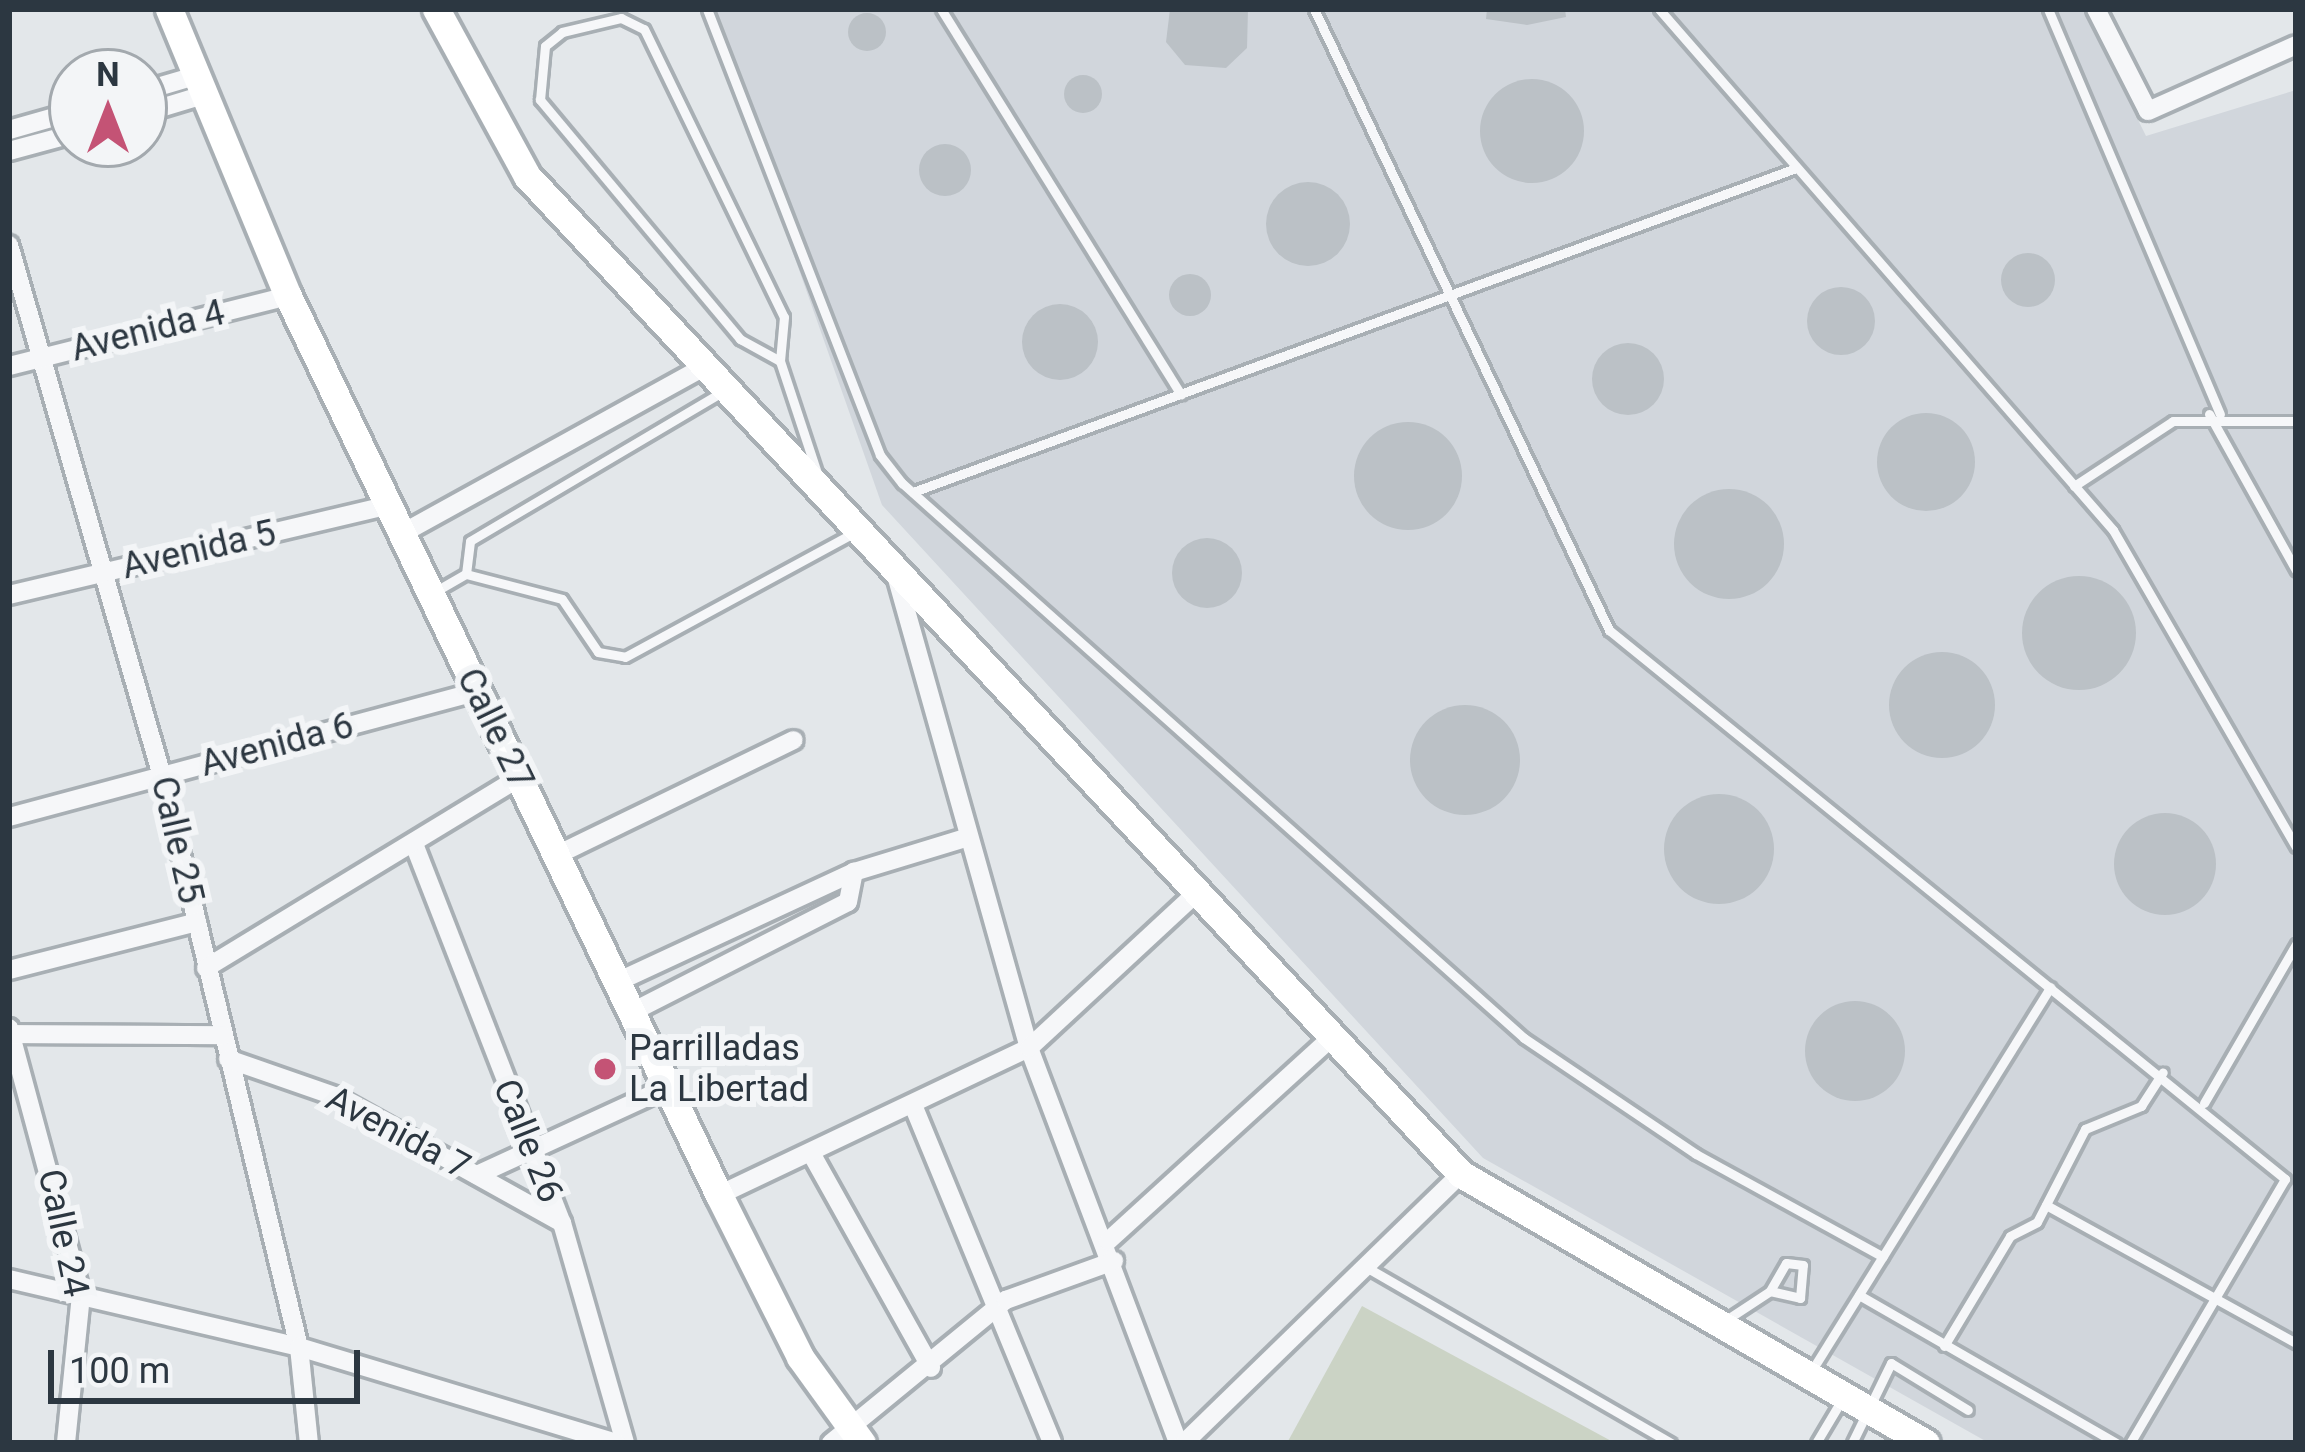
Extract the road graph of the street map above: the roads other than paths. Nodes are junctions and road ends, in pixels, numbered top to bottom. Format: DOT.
graph roads {
  1 [pos="169,9"];
  2 [pos="436,9"];
  3 [pos="707,9"];
  4 [pos="941,9"];
  5 [pos="1315,9"];
  6 [pos="1659,9"];
  7 [pos="2048,9"];
  8 [pos="2096,9"];
  9 [pos="2296,45"];
  10 [pos="196,86"];
  11 [pos="168,89"];
  12 [pos="168,100"];
  13 [pos="48,119"];
  14 [pos="9,130"];
  15 [pos="48,141"];
  16 [pos="9,152"];
  17 [pos="1796,168"];
  18 [pos="9,244"];
  19 [pos="288,296"];
  20 [pos="1446,302"];
  21 [pos="39,359"];
  22 [pos="780,361"];
  23 [pos="9,366"];
  24 [pos="704,367"];
  25 [pos="726,390"];
  26 [pos="1180,394"];
  27 [pos="2214,414"];
  28 [pos="2296,421"];
  29 [pos="2074,487"];
  30 [pos="822,489"];
  31 [pos="913,492"];
  32 [pos="389,505"];
  33 [pos="856,531"];
  34 [pos="404,533"];
  35 [pos="895,568"];
  36 [pos="2296,570"];
  37 [pos="105,573"];
  38 [pos="466,574"];
  39 [pos="431,594"];
  40 [pos="9,595"];
  41 [pos="476,692"];
  42 [pos="794,740"];
  43 [pos="163,776"];
  44 [pos="518,778"];
  45 [pos="9,817"];
  46 [pos="964,838"];
  47 [pos="414,844"];
  48 [pos="2296,847"];
  49 [pos="557,855"];
  50 [pos="854,872"];
  51 [pos="1193,896"];
  52 [pos="197,922"];
  53 [pos="2296,944"];
  54 [pos="206,968"];
  55 [pos="9,970"];
  56 [pos="617,982"];
  57 [pos="2050,987"];
  58 [pos="632,1012"];
  59 [pos="10,1032"];
  60 [pos="223,1035"];
  61 [pos="1329,1040"];
  62 [pos="1029,1048"];
  63 [pos="229,1058"];
  64 [pos="2163,1072"];
  65 [pos="668,1087"];
  66 [pos="2204,1103"];
  67 [pos="914,1105"];
  68 [pos="530,1150"];
  69 [pos="811,1153"];
  70 [pos="1461,1174"];
  71 [pos="477,1175"];
  72 [pos="2285,1179"];
  73 [pos="2296,1185"];
  74 [pos="718,1195"];
  75 [pos="2046,1205"];
  76 [pos="562,1223"];
  77 [pos="1111,1251"];
  78 [pos="1882,1257"];
  79 [pos="1366,1267"];
  80 [pos="9,1279"];
  81 [pos="1769,1292"];
  82 [pos="1859,1294"];
  83 [pos="81,1295"];
  84 [pos="2216,1297"];
  85 [pos="995,1307"];
  86 [pos="1723,1322"];
  87 [pos="2296,1343"];
  88 [pos="1944,1346"];
  89 [pos="299,1347"];
  90 [pos="931,1368"];
  91 [pos="1809,1376"];
  92 [pos="1855,1402"];
  93 [pos="1968,1410"];
  94 [pos="848,1440"];
  95 [pos="66,1443"];
  96 [pos="309,1443"];
  97 [pos="616,1443"];
  98 [pos="625,1443"];
  99 [pos="1052,1443"];
  100 [pos="1181,1443"];
  101 [pos="1671,1443"];
  102 [pos="1816,1443"];
  103 [pos="1852,1443"];
  104 [pos="1927,1443"];
  105 [pos="2116,1443"];
  106 [pos="2130,1443"];
  1 -- 10 [label="main road, Calle 27"];
  2 -- 24 [label="main road"];
  3 -- 31 [label="lane"];
  4 -- 26 [label="lane"];
  5 -- 20 [label="lane"];
  6 -- 17 [label="lane"];
  7 -- 27 [label="lane"];
  8 -- 9 [label="street"];
  10 -- 11 [label="street"];
  10 -- 12 [label="street"];
  10 -- 19 [label="main road, Calle 27"];
  13 -- 14 [label="street"];
  15 -- 16 [label="street"];
  17 -- 20 [label="lane"];
  17 -- 29 [label="lane"];
  18 -- 21 [label="street, Calle 25"];
  19 -- 21 [label="street, Avenida 4"];
  19 -- 32 [label="main road, Calle 27"];
  20 -- 26 [label="lane"];
  20 -- 57 [label="lane"];
  21 -- 23 [label="street, Avenida 4"];
  21 -- 37 [label="street, Calle 25"];
  22 -- 22 [label="lane"];
  22 -- 30 [label="lane"];
  24 -- 25 [label="main road"];
  24 -- 34 [label="street"];
  25 -- 30 [label="main road"];
  25 -- 38 [label="lane"];
  26 -- 31 [label="lane"];
  27 -- 28 [label="lane"];
  27 -- 29 [label="lane"];
  27 -- 36 [label="lane"];
  29 -- 48 [label="lane"];
  30 -- 33 [label="main road"];
  31 -- 78 [label="lane"];
  32 -- 34 [label="main road, Calle 27"];
  32 -- 37 [label="street, Avenida 5"];
  33 -- 35 [label="main road"];
  33 -- 38 [label="lane"];
  34 -- 39 [label="main road, Calle 27"];
  35 -- 46 [label="street"];
  35 -- 51 [label="main road"];
  37 -- 40 [label="street, Avenida 5"];
  37 -- 43 [label="street, Calle 25"];
  38 -- 39 [label="lane"];
  39 -- 41 [label="main road, Calle 27"];
  41 -- 43 [label="street, Avenida 6"];
  41 -- 44 [label="main road, Calle 27"];
  42 -- 49 [label="street"];
  43 -- 45 [label="street, Avenida 6"];
  43 -- 52 [label="street, Calle 25"];
  44 -- 47 [label="street"];
  44 -- 49 [label="main road, Calle 27"];
  46 -- 50 [label="street"];
  46 -- 62 [label="street"];
  47 -- 54 [label="street"];
  47 -- 68 [label="street, Calle 26"];
  49 -- 56 [label="main road, Calle 27"];
  50 -- 56 [label="street"];
  50 -- 58 [label="street"];
  51 -- 61 [label="main road"];
  51 -- 62 [label="street"];
  52 -- 54 [label="street, Calle 25"];
  52 -- 55 [label="street"];
  53 -- 66 [label="lane"];
  54 -- 60 [label="street, Calle 25"];
  56 -- 58 [label="main road, Calle 27"];
  57 -- 64 [label="lane"];
  57 -- 78 [label="lane"];
  58 -- 65 [label="main road, Calle 27"];
  59 -- 60 [label="street"];
  59 -- 83 [label="street, Calle 24"];
  60 -- 63 [label="street, Calle 25"];
  61 -- 70 [label="main road"];
  61 -- 77 [label="street"];
  62 -- 67 [label="street"];
  62 -- 77 [label="street"];
  63 -- 71 [label="street, Avenida 7"];
  63 -- 89 [label="street, Calle 25"];
  64 -- 66 [label="lane"];
  64 -- 75 [label="lane"];
  65 -- 68 [label="street"];
  65 -- 74 [label="main road, Calle 27"];
  66 -- 72 [label="lane"];
  67 -- 69 [label="street"];
  67 -- 85 [label="street"];
  68 -- 71 [label="street"];
  68 -- 76 [label="street, Calle 26"];
  69 -- 74 [label="street"];
  69 -- 90 [label="street"];
  70 -- 79 [label="street"];
  70 -- 86 [label="main road"];
  71 -- 76 [label="street, Avenida 7"];
  72 -- 73 [label="lane"];
  72 -- 84 [label="lane"];
  74 -- 94 [label="main road, Calle 27"];
  75 -- 84 [label="lane"];
  75 -- 88 [label="lane"];
  76 -- 98 [label="street, Calle 26"];
  77 -- 85 [label="street"];
  77 -- 100 [label="street"];
  78 -- 82 [label="lane"];
  79 -- 100 [label="street"];
  79 -- 101 [label="lane"];
  80 -- 83 [label="street"];
  81 -- 81 [label="lane"];
  81 -- 86 [label="lane"];
  82 -- 88 [label="lane"];
  82 -- 91 [label="lane"];
  83 -- 89 [label="street"];
  83 -- 95 [label="street, Calle 24"];
  84 -- 87 [label="lane"];
  84 -- 106 [label="lane"];
  85 -- 90 [label="street"];
  85 -- 99 [label="street"];
  86 -- 91 [label="main road"];
  88 -- 105 [label="lane"];
  89 -- 96 [label="street, Calle 25"];
  89 -- 97 [label="street"];
  90 -- 94 [label="street"];
  91 -- 92 [label="main road"];
  92 -- 93 [label="lane"];
  92 -- 102 [label="lane"];
  92 -- 103 [label="lane"];
  92 -- 104 [label="main road"];
}
